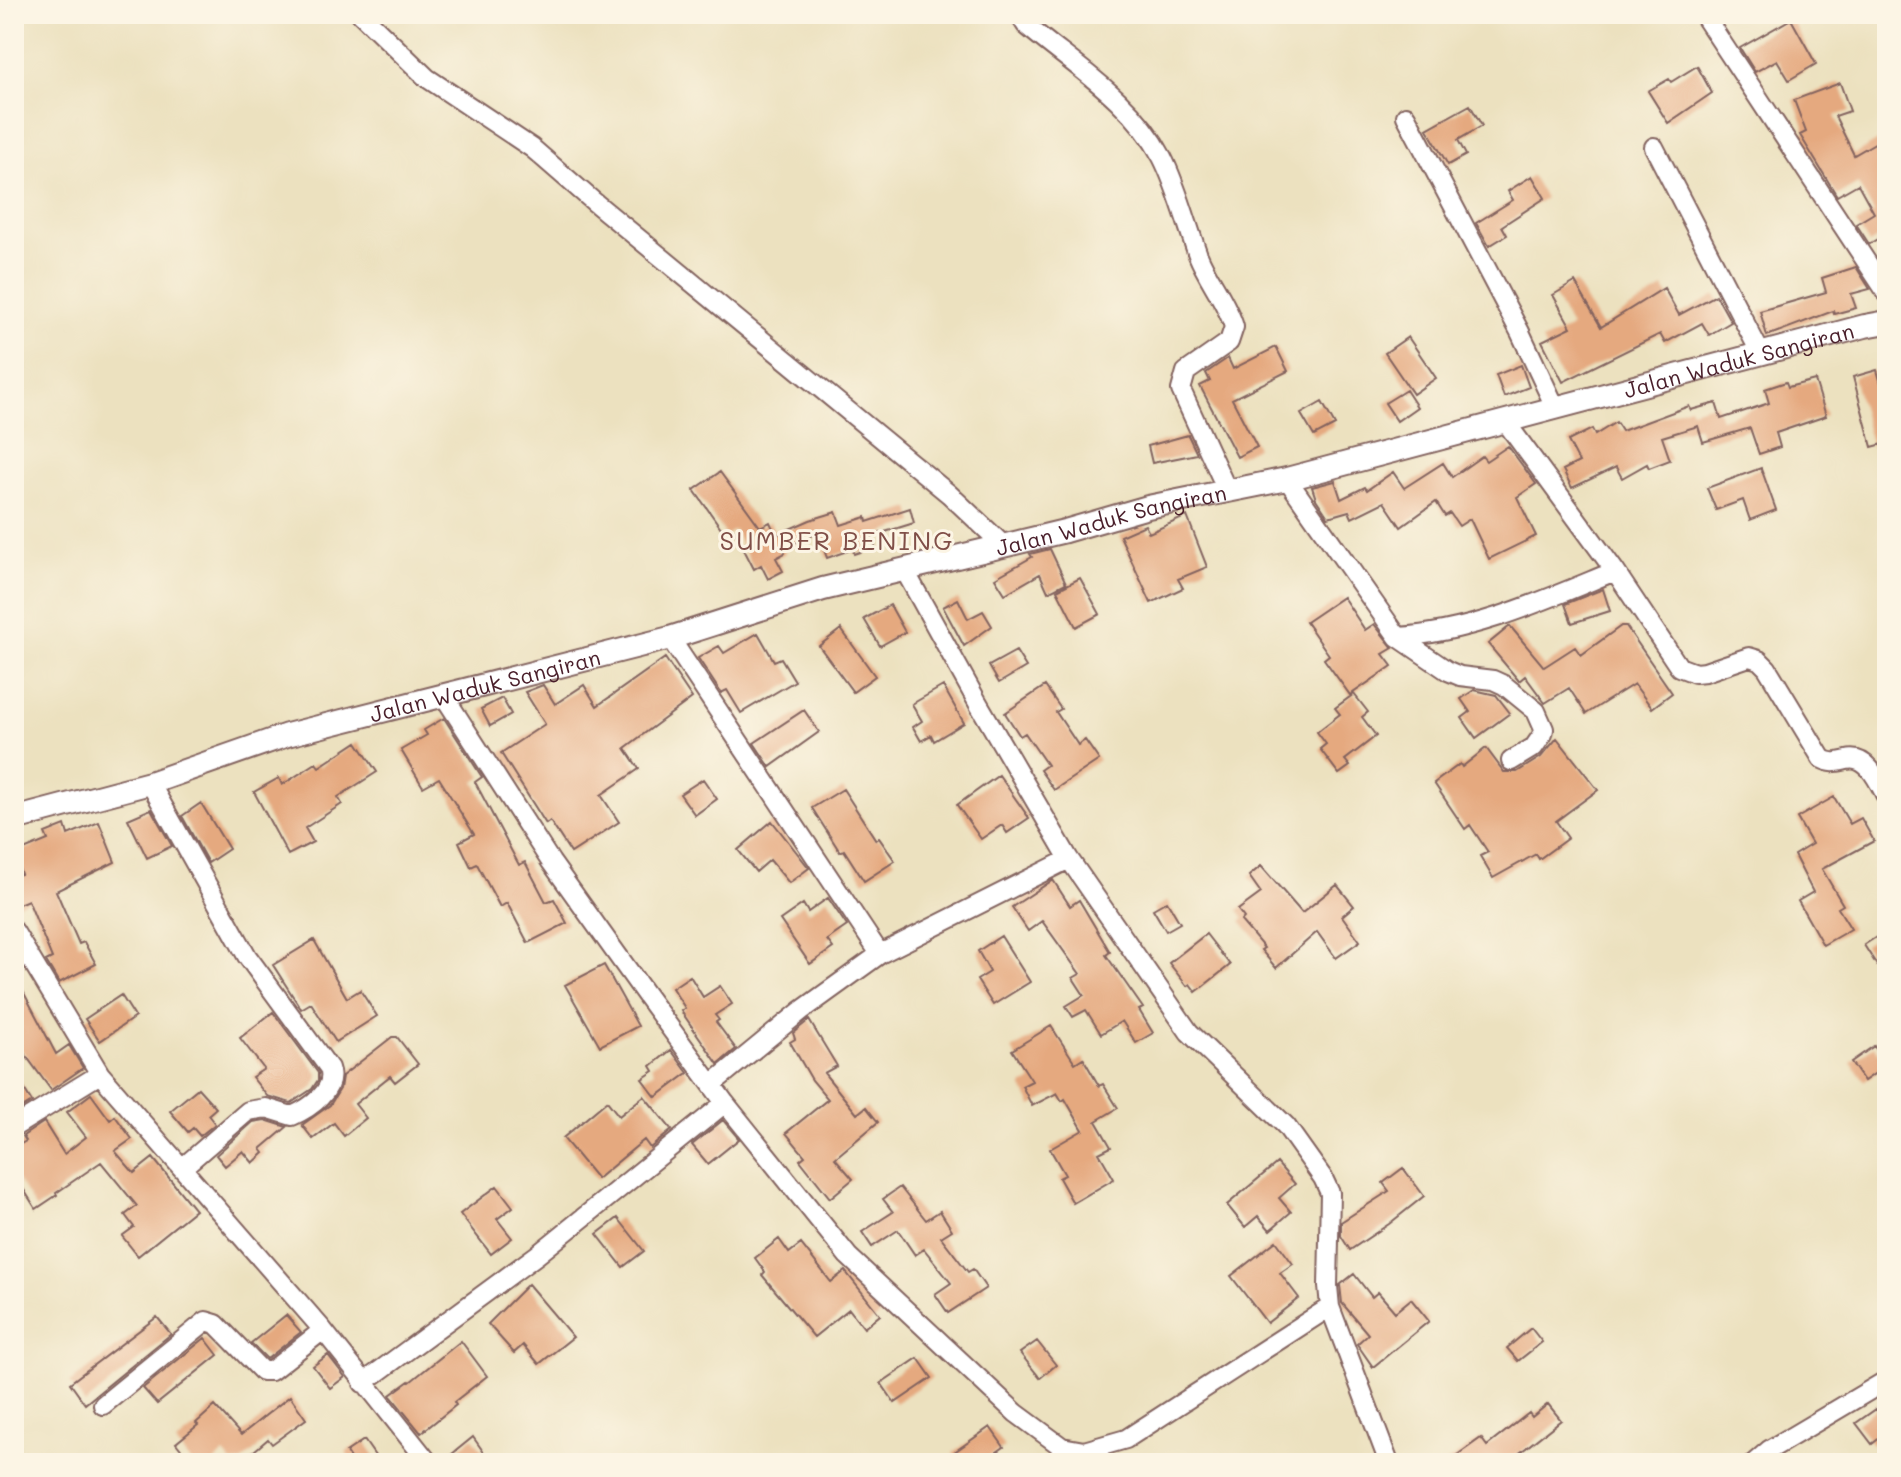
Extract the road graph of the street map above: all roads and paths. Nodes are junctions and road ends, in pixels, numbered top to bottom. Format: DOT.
graph roads {
  1 [pos="361,14"];
  2 [pos="1019,14"];
  3 [pos="1703,14"];
  4 [pos="1406,116"];
  5 [pos="1654,147"];
  6 [pos="1887,293"];
  7 [pos="1887,322"];
  8 [pos="1761,354"];
  9 [pos="1556,409"];
  10 [pos="1505,421"];
  11 [pos="1287,479"];
  12 [pos="1227,490"];
  13 [pos="1002,544"];
  14 [pos="905,571"];
  15 [pos="1615,571"];
  16 [pos="1398,637"];
  17 [pos="670,638"];
  18 [pos="444,696"];
  19 [pos="1511,761"];
  20 [pos="150,783"];
  21 [pos="1887,798"];
  22 [pos="14,819"];
  23 [pos="1069,859"];
  24 [pos="14,931"];
  25 [pos="880,954"];
  26 [pos="100,1074"];
  27 [pos="712,1084"];
  28 [pos="725,1103"];
  29 [pos="14,1127"];
  30 [pos="182,1168"];
  31 [pos="1330,1307"];
  32 [pos="323,1330"];
  33 [pos="1887,1380"];
  34 [pos="363,1383"];
  35 [pos="103,1405"];
  36 [pos="429,1463"];
  37 [pos="1389,1463"];
  38 [pos="1754,1463"];
  1 -- 13 [label="street"];
  2 -- 12 [label="street"];
  3 -- 6 [label="street"];
  4 -- 9 [label="street"];
  5 -- 8 [label="street"];
  7 -- 8 [label="street, Jalan Waduk Sangiran"];
  8 -- 9 [label="street, Jalan Waduk Sangiran"];
  9 -- 10 [label="street, Jalan Waduk Sangiran"];
  10 -- 11 [label="street, Jalan Waduk Sangiran"];
  10 -- 15 [label="street"];
  11 -- 12 [label="street, Jalan Waduk Sangiran"];
  11 -- 16 [label="street"];
  12 -- 13 [label="street, Jalan Waduk Sangiran"];
  13 -- 14 [label="street, Jalan Waduk Sangiran"];
  14 -- 17 [label="street, Jalan Waduk Sangiran"];
  14 -- 23 [label="street"];
  15 -- 16 [label="street"];
  15 -- 21 [label="street"];
  16 -- 19 [label="street"];
  17 -- 18 [label="street, Jalan Waduk Sangiran"];
  17 -- 25 [label="street"];
  18 -- 20 [label="street, Jalan Waduk Sangiran"];
  18 -- 27 [label="street"];
  20 -- 22 [label="street, Jalan Waduk Sangiran"];
  20 -- 30 [label="street"];
  23 -- 25 [label="street"];
  23 -- 31 [label="street"];
  24 -- 26 [label="street"];
  25 -- 27 [label="street"];
  26 -- 29 [label="street"];
  26 -- 30 [label="street"];
  27 -- 28 [label="street"];
  28 -- 31 [label="street"];
  28 -- 34 [label="street"];
  30 -- 32 [label="street"];
  31 -- 37 [label="street"];
  32 -- 34 [label="street"];
  32 -- 35 [label="street"];
  33 -- 38 [label="street"];
  34 -- 36 [label="street"];
}
